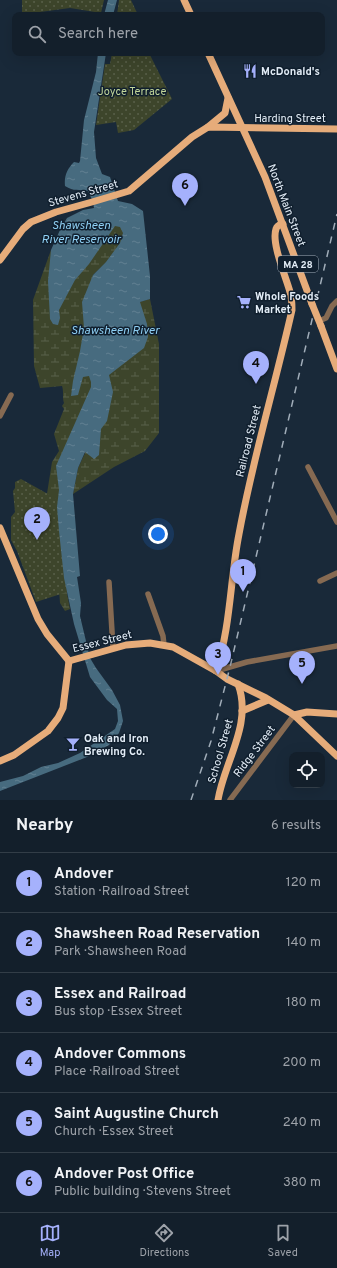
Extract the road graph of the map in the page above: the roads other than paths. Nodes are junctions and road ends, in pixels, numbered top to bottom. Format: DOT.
graph roads {
  1 [pos="184,0"];
  2 [pos="189,12"];
  3 [pos="209,56"];
  4 [pos="228,98"];
  5 [pos="208,127"];
  6 [pos="242,128"];
  7 [pos="337,129"];
  8 [pos="283,224"];
  9 [pos="0,260"];
  10 [pos="337,301"];
  11 [pos="320,324"];
  12 [pos="337,369"];
  13 [pos="11,395"];
  14 [pos="0,416"];
  15 [pos="308,467"];
  16 [pos="337,522"];
  17 [pos="0,529"];
  18 [pos="337,573"];
  19 [pos="320,581"];
  20 [pos="109,582"];
  21 [pos="148,594"];
  22 [pos="164,644"];
  23 [pos="337,646"];
  24 [pos="113,648"];
  25 [pos="70,661"];
  26 [pos="216,671"];
  27 [pos="238,684"];
  28 [pos="268,700"];
  29 [pos="242,712"];
  30 [pos="337,714"];
  31 [pos="294,715"];
  32 [pos="337,756"];
  33 [pos="0,761"];
  34 [pos="218,800"];
  35 [pos="230,800"];
  1 -- 2 [label="main road"];
  3 -- 4 [label="main road, North Main Street / MA 28"];
  4 -- 5 [label="main road, Stevens Street"];
  4 -- 6 [label="main road, North Main Street / MA 28"];
  5 -- 6 [label="main road"];
  5 -- 9 [label="main road, Stevens Street"];
  6 -- 7 [label="main road, Harding Street"];
  6 -- 8 [label="main road, North Main Street / MA 28"];
  8 -- 11 [label="main road, North Main Street / MA 28, bridge"];
  8 -- 26 [label="main road, Railroad Street"];
  10 -- 11 [label="street"];
  11 -- 12 [label="main road, North Main Street / MA 28"];
  13 -- 14 [label="street"];
  15 -- 16 [label="street"];
  17 -- 25 [label="main road"];
  18 -- 19 [label="street"];
  20 -- 24 [label="street"];
  21 -- 22 [label="street"];
  22 -- 24 [label="main road, Essex Street"];
  22 -- 26 [label="main road, Essex Street"];
  23 -- 26 [label="street"];
  24 -- 25 [label="main road, Essex Street"];
  25 -- 33 [label="main road"];
  26 -- 27 [label="main road, Essex Street"];
  27 -- 28 [label="main road, Essex Street"];
  27 -- 29 [label="main road, School Street"];
  28 -- 29 [label="main road"];
  28 -- 31 [label="main road, Essex Street"];
  29 -- 34 [label="main road, School Street"];
  30 -- 31 [label="main road"];
  31 -- 32 [label="main road, Essex Street"];
  31 -- 35 [label="street, Ridge Street"];
}
